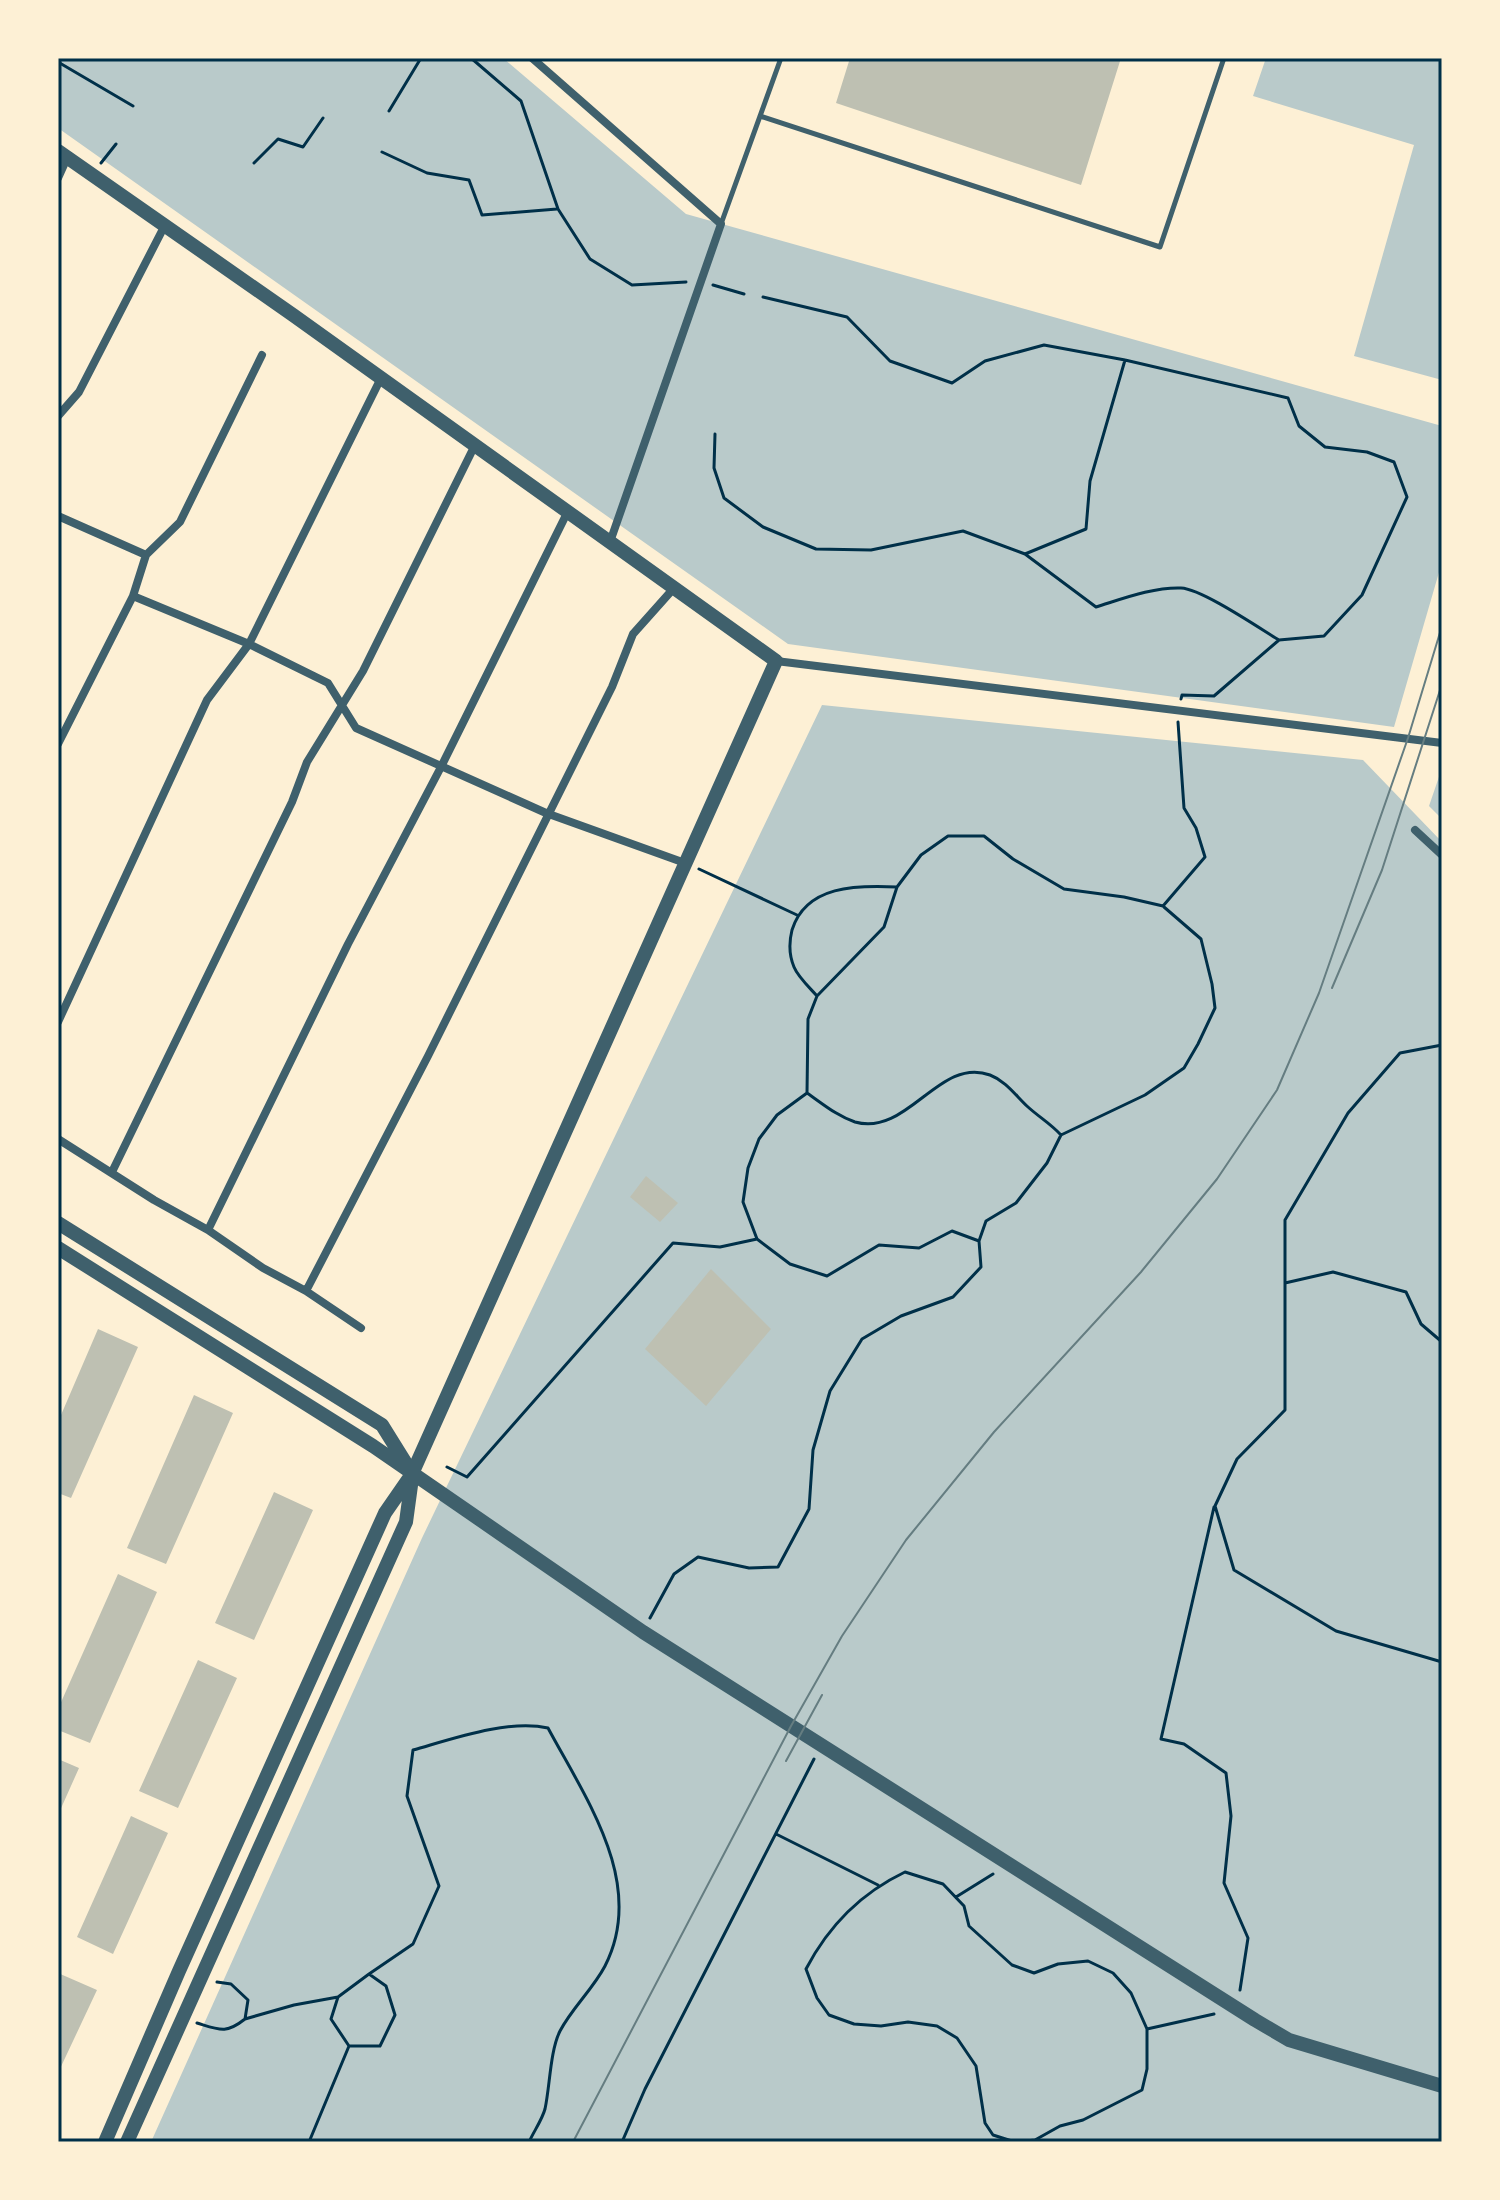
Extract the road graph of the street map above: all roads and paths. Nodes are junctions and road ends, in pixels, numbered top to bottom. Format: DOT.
graph roads {
  1 [pos="421,58"];
  2 [pos="471,58"];
  3 [pos="532,58"];
  4 [pos="781,58"];
  5 [pos="1224,58"];
  6 [pos="58,62"];
  7 [pos="133,106"];
  8 [pos="389,111"];
  9 [pos="760,116"];
  10 [pos="323,118"];
  11 [pos="116,144"];
  12 [pos="382,152"];
  13 [pos="63,154"];
  14 [pos="254,163"];
  15 [pos="92,175"];
  16 [pos="58,178"];
  17 [pos="558,209"];
  18 [pos="721,224"];
  19 [pos="165,225"];
  20 [pos="701,281"];
  21 [pos="744,294"];
  22 [pos="763,297"];
  23 [pos="262,355"];
  24 [pos="1125,360"];
  25 [pos="381,378"];
  26 [pos="58,416"];
  27 [pos="715,434"];
  28 [pos="475,445"];
  29 [pos="568,511"];
  30 [pos="58,516"];
  31 [pos="610,542"];
  32 [pos="1025,554"];
  33 [pos="146,555"];
  34 [pos="674,588"];
  35 [pos="133,596"];
  36 [pos="1279,640"];
  37 [pos="249,644"];
  38 [pos="776,661"];
  39 [pos="341,704"];
  40 [pos="1177,710"];
  41 [pos="1442,743"];
  42 [pos="58,744"];
  43 [pos="441,767"];
  44 [pos="546,813"];
  45 [pos="1415,830"];
  46 [pos="1442,855"];
  47 [pos="685,863"];
  48 [pos="897,887"];
  49 [pos="1163,906"];
  50 [pos="797,915"];
  51 [pos="817,996"];
  52 [pos="58,1022"];
  53 [pos="1442,1045"];
  54 [pos="807,1093"];
  55 [pos="1061,1135"];
  56 [pos="58,1139"];
  57 [pos="112,1172"];
  58 [pos="58,1223"];
  59 [pos="208,1230"];
  60 [pos="757,1239"];
  61 [pos="979,1241"];
  62 [pos="58,1248"];
  63 [pos="1285,1283"];
  64 [pos="306,1291"];
  65 [pos="361,1328"];
  66 [pos="1442,1342"];
  67 [pos="447,1467"];
  68 [pos="412,1474"];
  69 [pos="1215,1506"];
  70 [pos="643,1632"];
  71 [pos="1442,1662"];
  72 [pos="821,1745"];
  73 [pos="776,1834"];
  74 [pos="1009,1864"];
  75 [pos="878,1885"];
  76 [pos="956,1897"];
  77 [pos="369,1974"];
  78 [pos="199,1979"];
  79 [pos="338,1997"];
  80 [pos="1237,2009"];
  81 [pos="181,2018"];
  82 [pos="245,2019"];
  83 [pos="1147,2029"];
  84 [pos="349,2046"];
  85 [pos="1442,2086"];
  86 [pos="105,2142"];
  87 [pos="127,2142"];
  88 [pos="309,2142"];
  89 [pos="529,2142"];
  90 [pos="622,2142"];
  1 -- 8 [label="path"];
  2 -- 17 [label="path"];
  3 -- 18 [label="street"];
  4 -- 9 [label="lane"];
  5 -- 9 [label="lane"];
  6 -- 7 [label="path"];
  9 -- 18 [label="lane"];
  10 -- 14 [label="path"];
  11 -- 15 [label="path"];
  12 -- 17 [label="path"];
  13 -- 15 [label="street"];
  13 -- 16 [label="street"];
  15 -- 19 [label="street"];
  17 -- 20 [label="path"];
  18 -- 20 [label="street"];
  19 -- 25 [label="street"];
  19 -- 26 [label="street"];
  20 -- 21 [label="path"];
  20 -- 31 [label="street"];
  22 -- 24 [label="path"];
  23 -- 33 [label="street"];
  24 -- 32 [label="path"];
  24 -- 36 [label="path"];
  25 -- 28 [label="street"];
  25 -- 37 [label="street"];
  27 -- 32 [label="path"];
  28 -- 29 [label="street"];
  28 -- 39 [label="street"];
  29 -- 31 [label="street"];
  29 -- 43 [label="street"];
  30 -- 33 [label="street"];
  31 -- 34 [label="street"];
  32 -- 36 [label="path"];
  33 -- 35 [label="street"];
  34 -- 38 [label="street"];
  34 -- 44 [label="street"];
  35 -- 37 [label="street"];
  35 -- 42 [label="street"];
  36 -- 40 [label="path"];
  37 -- 39 [label="street"];
  37 -- 52 [label="street"];
  38 -- 40 [label="street"];
  38 -- 47 [label="street"];
  39 -- 43 [label="street"];
  39 -- 57 [label="street"];
  40 -- 41 [label="street"];
  40 -- 49 [label="path"];
  43 -- 44 [label="street"];
  43 -- 59 [label="street"];
  44 -- 47 [label="street"];
  44 -- 64 [label="street"];
  45 -- 46 [label="street"];
  47 -- 50 [label="path"];
  47 -- 68 [label="street"];
  48 -- 49 [label="path"];
  48 -- 50 [label="path"];
  48 -- 51 [label="path"];
  49 -- 55 [label="path"];
  50 -- 51 [label="path"];
  51 -- 54 [label="path"];
  53 -- 63 [label="path"];
  54 -- 55 [label="path"];
  54 -- 60 [label="path"];
  55 -- 61 [label="path"];
  56 -- 57 [label="street"];
  57 -- 59 [label="street"];
  58 -- 68 [label="street"];
  59 -- 64 [label="street"];
  60 -- 61 [label="path"];
  60 -- 67 [label="path"];
  61 -- 70 [label="path"];
  62 -- 68 [label="street"];
  63 -- 66 [label="path"];
  63 -- 69 [label="path"];
  64 -- 65 [label="street"];
  68 -- 70 [label="street"];
  68 -- 78 [label="street"];
  68 -- 86 [label="street"];
  69 -- 71 [label="path"];
  69 -- 80 [label="path"];
  70 -- 72 [label="street"];
  72 -- 73 [label="path"];
  72 -- 74 [label="street"];
  73 -- 75 [label="path"];
  73 -- 90 [label="path"];
  74 -- 76 [label="path"];
  74 -- 80 [label="street"];
  75 -- 76 [label="path"];
  75 -- 83 [label="path"];
  76 -- 83 [label="path"];
  77 -- 79 [label="path"];
  77 -- 84 [label="path"];
  77 -- 89 [label="path"];
  78 -- 81 [label="street"];
  78 -- 82 [label="path"];
  79 -- 82 [label="path"];
  79 -- 84 [label="path"];
  80 -- 83 [label="path"];
  80 -- 85 [label="street"];
  81 -- 82 [label="path"];
  81 -- 87 [label="street"];
  84 -- 88 [label="path"];
}
